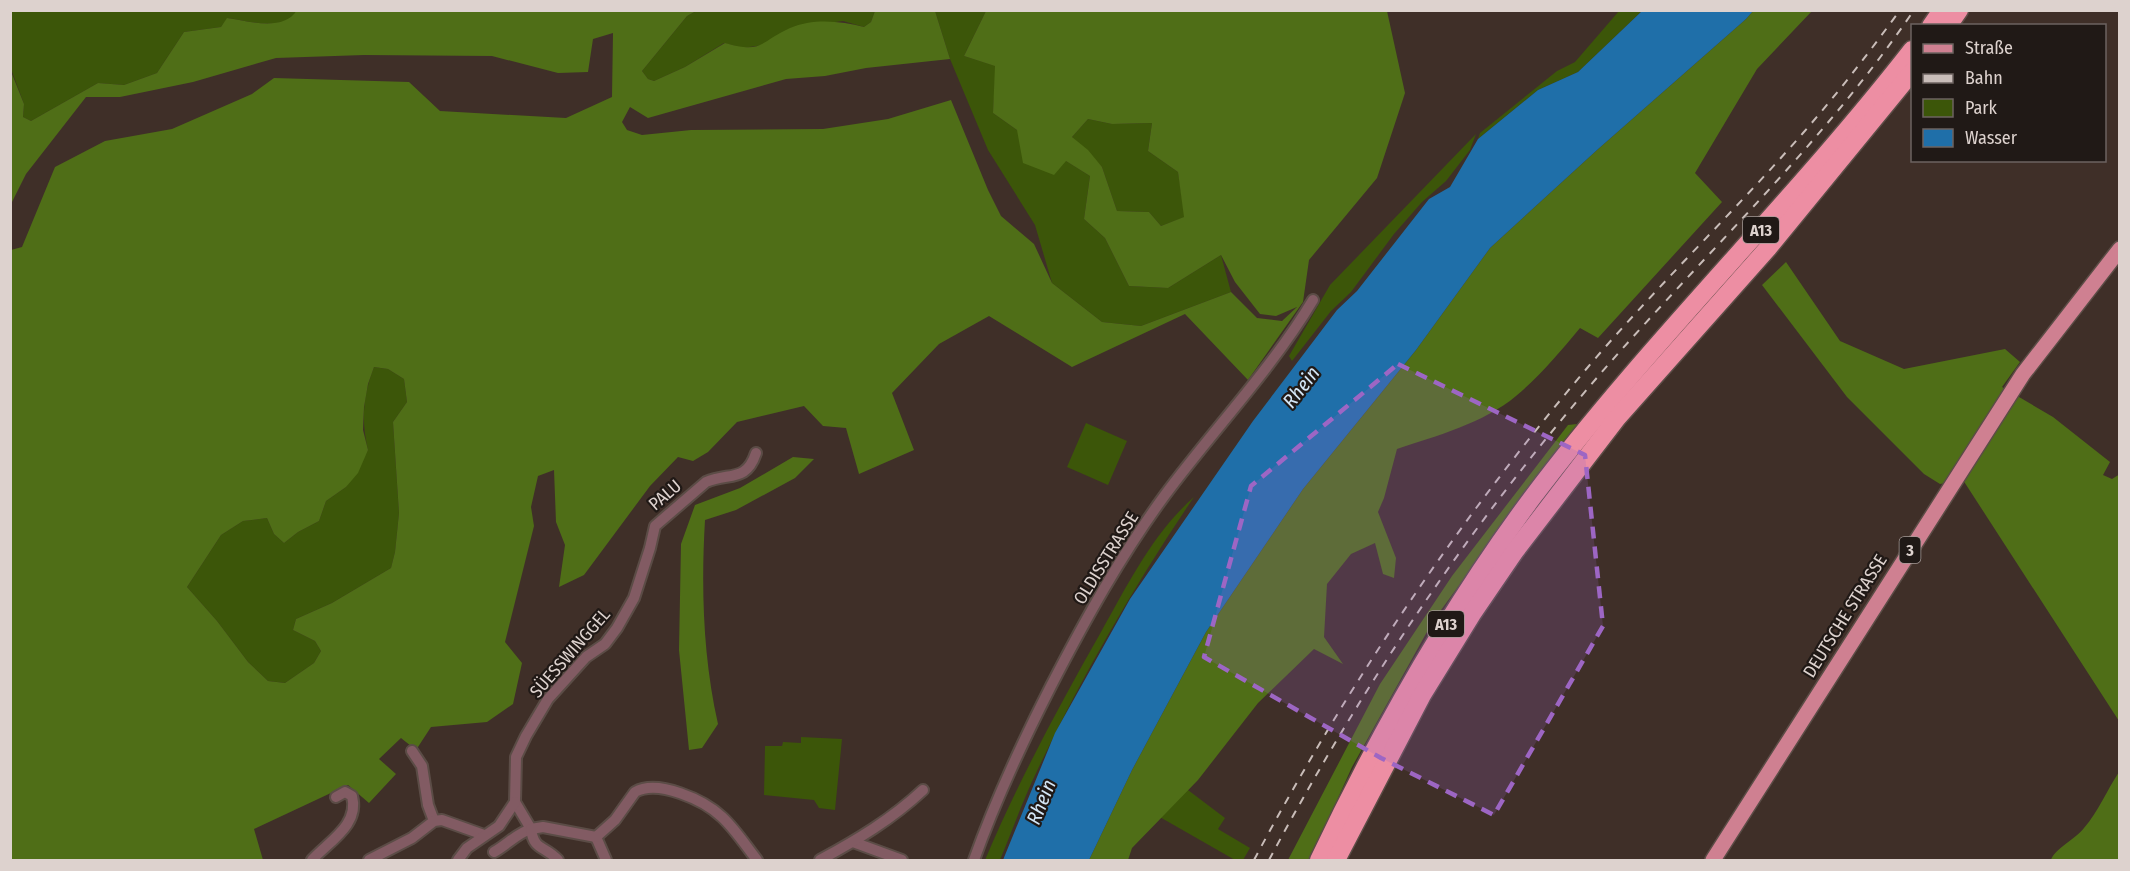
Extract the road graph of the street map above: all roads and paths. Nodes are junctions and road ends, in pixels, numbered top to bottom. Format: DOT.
graph roads {
  1 [pos="1942,10"];
  2 [pos="1959,10"];
  3 [pos="1932,24"];
  4 [pos="1949,24"];
  5 [pos="1911,51"];
  6 [pos="1911,73"];
  7 [pos="2120,249"];
  8 [pos="1313,300"];
  9 [pos="756,453"];
  10 [pos="634,598"];
  11 [pos="412,751"];
  12 [pos="923,790"];
  13 [pos="336,797"];
  14 [pos="515,802"];
  15 [pos="434,821"];
  16 [pos="537,828"];
  17 [pos="484,835"];
  18 [pos="596,837"];
  19 [pos="853,842"];
  20 [pos="494,852"];
  21 [pos="312,861"];
  22 [pos="369,861"];
  23 [pos="458,861"];
  24 [pos="558,861"];
  25 [pos="606,861"];
  26 [pos="757,861"];
  27 [pos="820,861"];
  28 [pos="902,861"];
  29 [pos="974,861"];
  30 [pos="1319,861"];
  31 [pos="1336,861"];
  32 [pos="1713,861"];
  1 -- 3 [label="highway"];
  2 -- 4 [label="highway"];
  5 -- 30 [label="highway, A13"];
  6 -- 31 [label="highway, A13"];
  7 -- 32 [label="main road, DEUTSCHE STRASSE / 3"];
  8 -- 29 [label="street, OLDISSTRASSE"];
  9 -- 10 [label="street, PALU"];
  10 -- 14 [label="street, SÜESSWINGGEL"];
  11 -- 15 [label="street"];
  12 -- 19 [label="street"];
  13 -- 21 [label="street"];
  14 -- 16 [label="street"];
  14 -- 17 [label="street"];
  15 -- 17 [label="street"];
  15 -- 22 [label="street"];
  16 -- 18 [label="street"];
  16 -- 20 [label="street"];
  16 -- 24 [label="street"];
  17 -- 23 [label="street"];
  18 -- 25 [label="street"];
  18 -- 26 [label="street"];
  19 -- 27 [label="street"];
  19 -- 28 [label="street"];
}
